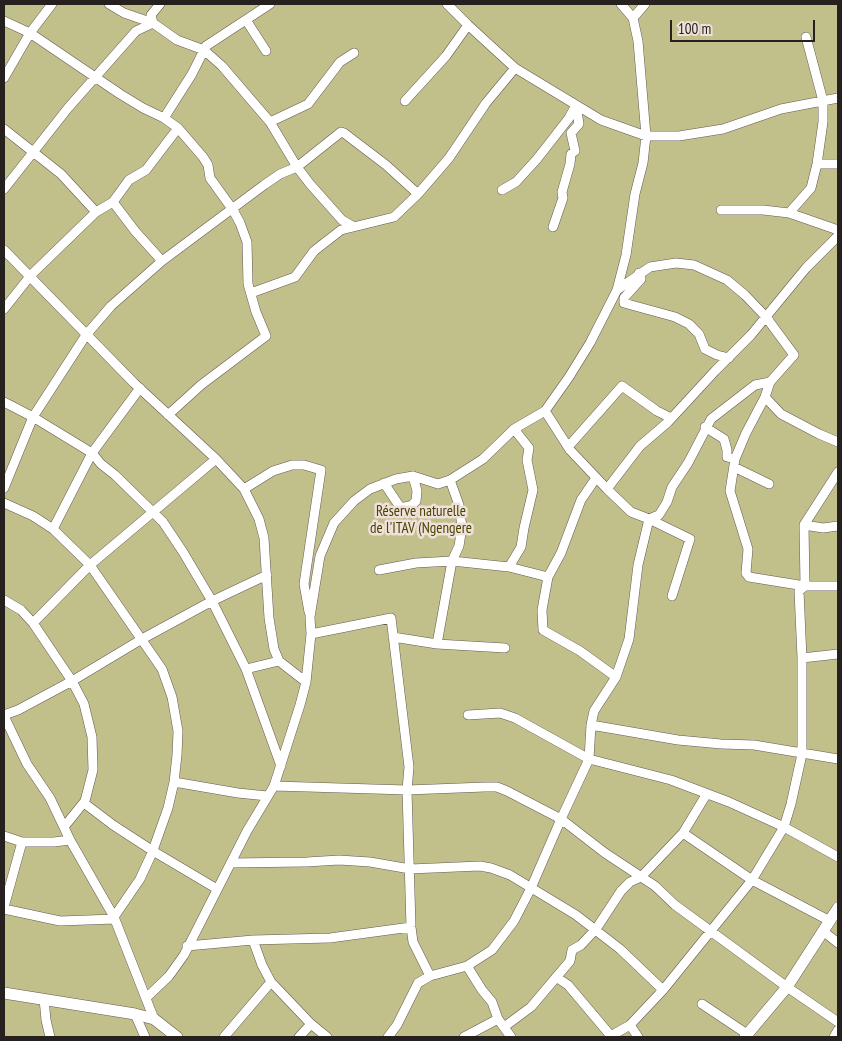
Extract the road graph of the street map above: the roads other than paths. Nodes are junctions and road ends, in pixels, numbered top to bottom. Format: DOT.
graph roads {
  1 [pos="52,4"];
  2 [pos="109,4"];
  3 [pos="160,4"];
  4 [pos="270,4"];
  5 [pos="447,4"];
  6 [pos="621,4"];
  7 [pos="645,4"];
  8 [pos="633,18"];
  9 [pos="246,20"];
  10 [pos="4,22"];
  11 [pos="153,23"];
  12 [pos="468,25"];
  13 [pos="30,33"];
  14 [pos="806,37"];
  15 [pos="204,50"];
  16 [pos="266,51"];
  17 [pos="354,53"];
  18 [pos="515,68"];
  19 [pos="96,77"];
  20 [pos="4,78"];
  21 [pos="838,98"];
  22 [pos="405,101"];
  23 [pos="823,101"];
  24 [pos="576,105"];
  25 [pos="164,118"];
  26 [pos="270,122"];
  27 [pos="178,128"];
  28 [pos="4,129"];
  29 [pos="646,136"];
  30 [pos="33,151"];
  31 [pos="817,164"];
  32 [pos="838,164"];
  33 [pos="297,167"];
  34 [pos="4,189"];
  35 [pos="502,190"];
  36 [pos="418,194"];
  37 [pos="113,202"];
  38 [pos="233,210"];
  39 [pos="721,210"];
  40 [pos="96,212"];
  41 [pos="789,213"];
  42 [pos="354,227"];
  43 [pos="553,227"];
  44 [pos="838,230"];
  45 [pos="838,236"];
  46 [pos="4,250"];
  47 [pos="162,260"];
  48 [pos="639,273"];
  49 [pos="31,276"];
  50 [pos="617,290"];
  51 [pos="251,293"];
  52 [pos="4,309"];
  53 [pos="766,317"];
  54 [pos="86,335"];
  55 [pos="729,358"];
  56 [pos="770,382"];
  57 [pos="140,388"];
  58 [pos="766,397"];
  59 [pos="4,402"];
  60 [pos="545,411"];
  61 [pos="168,415"];
  62 [pos="32,417"];
  63 [pos="671,418"];
  64 [pos="705,428"];
  65 [pos="514,429"];
  66 [pos="838,442"];
  67 [pos="568,447"];
  68 [pos="92,453"];
  69 [pos="216,459"];
  70 [pos="734,463"];
  71 [pos="838,472"];
  72 [pos="413,476"];
  73 [pos="596,478"];
  74 [pos="450,480"];
  75 [pos="384,483"];
  76 [pos="769,484"];
  77 [pos="4,488"];
  78 [pos="244,489"];
  79 [pos="607,489"];
  80 [pos="4,503"];
  81 [pos="151,511"];
  82 [pos="649,519"];
  83 [pos="804,526"];
  84 [pos="838,526"];
  85 [pos="53,529"];
  86 [pos="452,561"];
  87 [pos="90,564"];
  88 [pos="509,567"];
  89 [pos="379,570"];
  90 [pos="267,575"];
  91 [pos="548,577"];
  92 [pos="805,586"];
  93 [pos="838,586"];
  94 [pos="672,596"];
  95 [pos="4,600"];
  96 [pos="212,601"];
  97 [pos="310,617"];
  98 [pos="33,623"];
  99 [pos="311,634"];
  100 [pos="393,637"];
  101 [pos="142,639"];
  102 [pos="437,644"];
  103 [pos="505,648"];
  104 [pos="838,654"];
  105 [pos="802,658"];
  106 [pos="279,661"];
  107 [pos="246,669"];
  108 [pos="616,677"];
  109 [pos="72,681"];
  110 [pos="306,682"];
  111 [pos="4,715"];
  112 [pos="468,715"];
  113 [pos="591,725"];
  114 [pos="802,754"];
  115 [pos="589,759"];
  116 [pos="838,759"];
  117 [pos="281,766"];
  118 [pos="174,782"];
  119 [pos="274,786"];
  120 [pos="407,790"];
  121 [pos="706,794"];
  122 [pos="268,796"];
  123 [pos="84,803"];
  124 [pos="561,819"];
  125 [pos="64,827"];
  126 [pos="784,827"];
  127 [pos="683,833"];
  128 [pos="4,836"];
  129 [pos="70,840"];
  130 [pos="22,842"];
  131 [pos="153,850"];
  132 [pos="838,857"];
  133 [pos="231,863"];
  134 [pos="410,868"];
  135 [pos="641,877"];
  136 [pos="752,880"];
  137 [pos="531,888"];
  138 [pos="218,889"];
  139 [pos="4,908"];
  140 [pos="838,908"];
  141 [pos="115,918"];
  142 [pos="830,921"];
  143 [pos="411,927"];
  144 [pos="596,929"];
  145 [pos="711,932"];
  146 [pos="823,932"];
  147 [pos="253,940"];
  148 [pos="838,943"];
  149 [pos="188,946"];
  150 [pos="467,966"];
  151 [pos="430,976"];
  152 [pos="556,977"];
  153 [pos="271,982"];
  154 [pos="786,987"];
  155 [pos="663,990"];
  156 [pos="4,993"];
  157 [pos="44,998"];
  158 [pos="146,998"];
  159 [pos="702,1004"];
  160 [pos="135,1014"];
  161 [pos="154,1019"];
  162 [pos="838,1022"];
  163 [pos="501,1023"];
  164 [pos="311,1024"];
  165 [pos="630,1025"];
  166 [pos="838,1030"];
  167 [pos="746,1036"];
  168 [pos="50,1037"];
  169 [pos="145,1037"];
  170 [pos="178,1037"];
  171 [pos="224,1037"];
  172 [pos="299,1037"];
  173 [pos="327,1037"];
  174 [pos="388,1037"];
  175 [pos="464,1037"];
  176 [pos="511,1037"];
  177 [pos="610,1037"];
  178 [pos="638,1037"];
  179 [pos="834,1037"];
  1 -- 13 [label="street"];
  2 -- 11 [label="street"];
  3 -- 11 [label="street"];
  4 -- 9 [label="street"];
  5 -- 12 [label="street"];
  6 -- 8 [label="street"];
  7 -- 8 [label="street"];
  8 -- 29 [label="street"];
  9 -- 15 [label="street"];
  9 -- 16 [label="street"];
  10 -- 13 [label="street"];
  11 -- 15 [label="street"];
  11 -- 19 [label="street"];
  12 -- 18 [label="street"];
  12 -- 22 [label="street"];
  13 -- 19 [label="street"];
  13 -- 20 [label="street"];
  14 -- 23 [label="street"];
  15 -- 25 [label="street"];
  15 -- 26 [label="street"];
  17 -- 26 [label="street"];
  18 -- 24 [label="street"];
  18 -- 36 [label="street"];
  19 -- 25 [label="street"];
  19 -- 30 [label="street"];
  21 -- 23 [label="street"];
  23 -- 29 [label="street"];
  23 -- 31 [label="street"];
  24 -- 29 [label="street"];
  24 -- 35 [label="street"];
  24 -- 43 [label="street"];
  25 -- 27 [label="street"];
  26 -- 33 [label="street"];
  27 -- 37 [label="street"];
  27 -- 38 [label="street"];
  28 -- 30 [label="street"];
  29 -- 50 [label="street"];
  30 -- 34 [label="street"];
  30 -- 40 [label="street"];
  31 -- 32 [label="street"];
  31 -- 41 [label="street"];
  33 -- 36 [label="street"];
  33 -- 38 [label="street"];
  33 -- 42 [label="street"];
  36 -- 42 [label="street"];
  37 -- 40 [label="street"];
  37 -- 47 [label="street"];
  38 -- 47 [label="street"];
  38 -- 51 [label="street"];
  39 -- 41 [label="street"];
  40 -- 49 [label="street"];
  41 -- 44 [label="street"];
  42 -- 51 [label="street"];
  45 -- 53 [label="street"];
  46 -- 49 [label="street"];
  47 -- 54 [label="street"];
  48 -- 50 [label="street"];
  48 -- 53 [label="street"];
  48 -- 55 [label="street"];
  49 -- 52 [label="street"];
  49 -- 54 [label="street"];
  50 -- 60 [label="street"];
  51 -- 61 [label="street"];
  53 -- 55 [label="street"];
  53 -- 56 [label="street"];
  54 -- 57 [label="street"];
  54 -- 62 [label="street"];
  55 -- 63 [label="street"];
  56 -- 58 [label="street"];
  56 -- 64 [label="street"];
  57 -- 61 [label="street"];
  57 -- 68 [label="street"];
  58 -- 66 [label="street"];
  58 -- 70 [label="street"];
  59 -- 62 [label="street"];
  60 -- 65 [label="street"];
  60 -- 67 [label="street"];
  61 -- 69 [label="street"];
  62 -- 68 [label="street"];
  62 -- 77 [label="street"];
  63 -- 67 [label="street"];
  63 -- 79 [label="street"];
  64 -- 70 [label="street"];
  64 -- 82 [label="street"];
  65 -- 74 [label="street"];
  65 -- 88 [label="street"];
  67 -- 73 [label="street"];
  68 -- 81 [label="street"];
  68 -- 85 [label="street"];
  69 -- 78 [label="street"];
  69 -- 81 [label="street"];
  70 -- 76 [label="street"];
  70 -- 92 [label="street"];
  71 -- 83 [label="street"];
  72 -- 74 [label="street"];
  72 -- 75 [label="street"];
  72 -- 75 [label="street"];
  73 -- 79 [label="street"];
  73 -- 91 [label="street"];
  74 -- 86 [label="street"];
  75 -- 97 [label="street"];
  78 -- 90 [label="street"];
  78 -- 97 [label="street"];
  79 -- 82 [label="street"];
  80 -- 85 [label="street"];
  81 -- 87 [label="street"];
  81 -- 96 [label="street"];
  82 -- 94 [label="street"];
  82 -- 108 [label="street"];
  83 -- 84 [label="street"];
  83 -- 92 [label="street"];
  85 -- 87 [label="street"];
  86 -- 88 [label="street"];
  86 -- 89 [label="street"];
  86 -- 102 [label="street"];
  87 -- 98 [label="street"];
  87 -- 101 [label="street"];
  88 -- 91 [label="street"];
  90 -- 96 [label="street"];
  90 -- 106 [label="street"];
  91 -- 108 [label="street"];
  92 -- 93 [label="street"];
  92 -- 105 [label="street"];
  95 -- 98 [label="street"];
  96 -- 101 [label="street"];
  96 -- 107 [label="street"];
  97 -- 99 [label="street"];
  98 -- 109 [label="street"];
  99 -- 100 [label="street"];
  99 -- 110 [label="street"];
  100 -- 102 [label="street"];
  100 -- 120 [label="street"];
  101 -- 109 [label="street"];
  101 -- 118 [label="street"];
  102 -- 103 [label="street"];
  104 -- 105 [label="street"];
  105 -- 114 [label="street"];
  106 -- 107 [label="street"];
  106 -- 110 [label="street"];
  107 -- 117 [label="street"];
  108 -- 113 [label="street"];
  109 -- 111 [label="street"];
  109 -- 123 [label="street"];
  110 -- 117 [label="street"];
  111 -- 125 [label="street"];
  112 -- 115 [label="street"];
  113 -- 114 [label="street"];
  113 -- 115 [label="street"];
  114 -- 116 [label="street"];
  114 -- 126 [label="street"];
  115 -- 121 [label="street"];
  115 -- 124 [label="street"];
  117 -- 119 [label="street"];
  118 -- 122 [label="street"];
  118 -- 131 [label="street"];
  119 -- 120 [label="street"];
  119 -- 122 [label="street"];
  120 -- 124 [label="street"];
  120 -- 134 [label="street"];
  121 -- 126 [label="street"];
  121 -- 127 [label="street"];
  122 -- 133 [label="street"];
  123 -- 125 [label="street"];
  123 -- 131 [label="street"];
  124 -- 135 [label="street"];
  124 -- 137 [label="street"];
  125 -- 129 [label="street"];
  126 -- 132 [label="street"];
  126 -- 136 [label="street"];
  127 -- 135 [label="street"];
  127 -- 136 [label="street"];
  128 -- 130 [label="street"];
  129 -- 130 [label="street"];
  129 -- 141 [label="street"];
  130 -- 139 [label="street"];
  131 -- 138 [label="street"];
  131 -- 141 [label="street"];
  133 -- 134 [label="street"];
  133 -- 138 [label="street"];
  134 -- 137 [label="street"];
  134 -- 143 [label="street"];
  135 -- 144 [label="street"];
  135 -- 145 [label="street"];
  136 -- 142 [label="street"];
  136 -- 145 [label="street"];
  137 -- 144 [label="street"];
  137 -- 150 [label="street"];
  138 -- 149 [label="street"];
  139 -- 141 [label="street"];
  140 -- 142 [label="street"];
  141 -- 158 [label="street"];
  142 -- 146 [label="street"];
  143 -- 147 [label="street"];
  143 -- 151 [label="street"];
  144 -- 152 [label="street"];
  144 -- 155 [label="street"];
  145 -- 154 [label="street"];
  145 -- 155 [label="street"];
  146 -- 148 [label="street"];
  146 -- 154 [label="street"];
  147 -- 149 [label="street"];
  147 -- 153 [label="street"];
  149 -- 158 [label="street"];
  150 -- 151 [label="street"];
  150 -- 163 [label="street"];
  151 -- 174 [label="street"];
  152 -- 163 [label="street"];
  152 -- 177 [label="street"];
  153 -- 164 [label="street"];
  153 -- 171 [label="street"];
  154 -- 162 [label="street"];
  154 -- 167 [label="street"];
  155 -- 165 [label="street"];
  156 -- 157 [label="street"];
  157 -- 160 [label="street"];
  157 -- 168 [label="street"];
  158 -- 161 [label="street"];
  159 -- 167 [label="street"];
  160 -- 161 [label="street"];
  160 -- 169 [label="street"];
  161 -- 170 [label="street"];
  163 -- 175 [label="street"];
  163 -- 176 [label="street"];
  164 -- 172 [label="street"];
  164 -- 173 [label="street"];
  165 -- 177 [label="street"];
  165 -- 178 [label="street"];
  166 -- 179 [label="street"];
}
